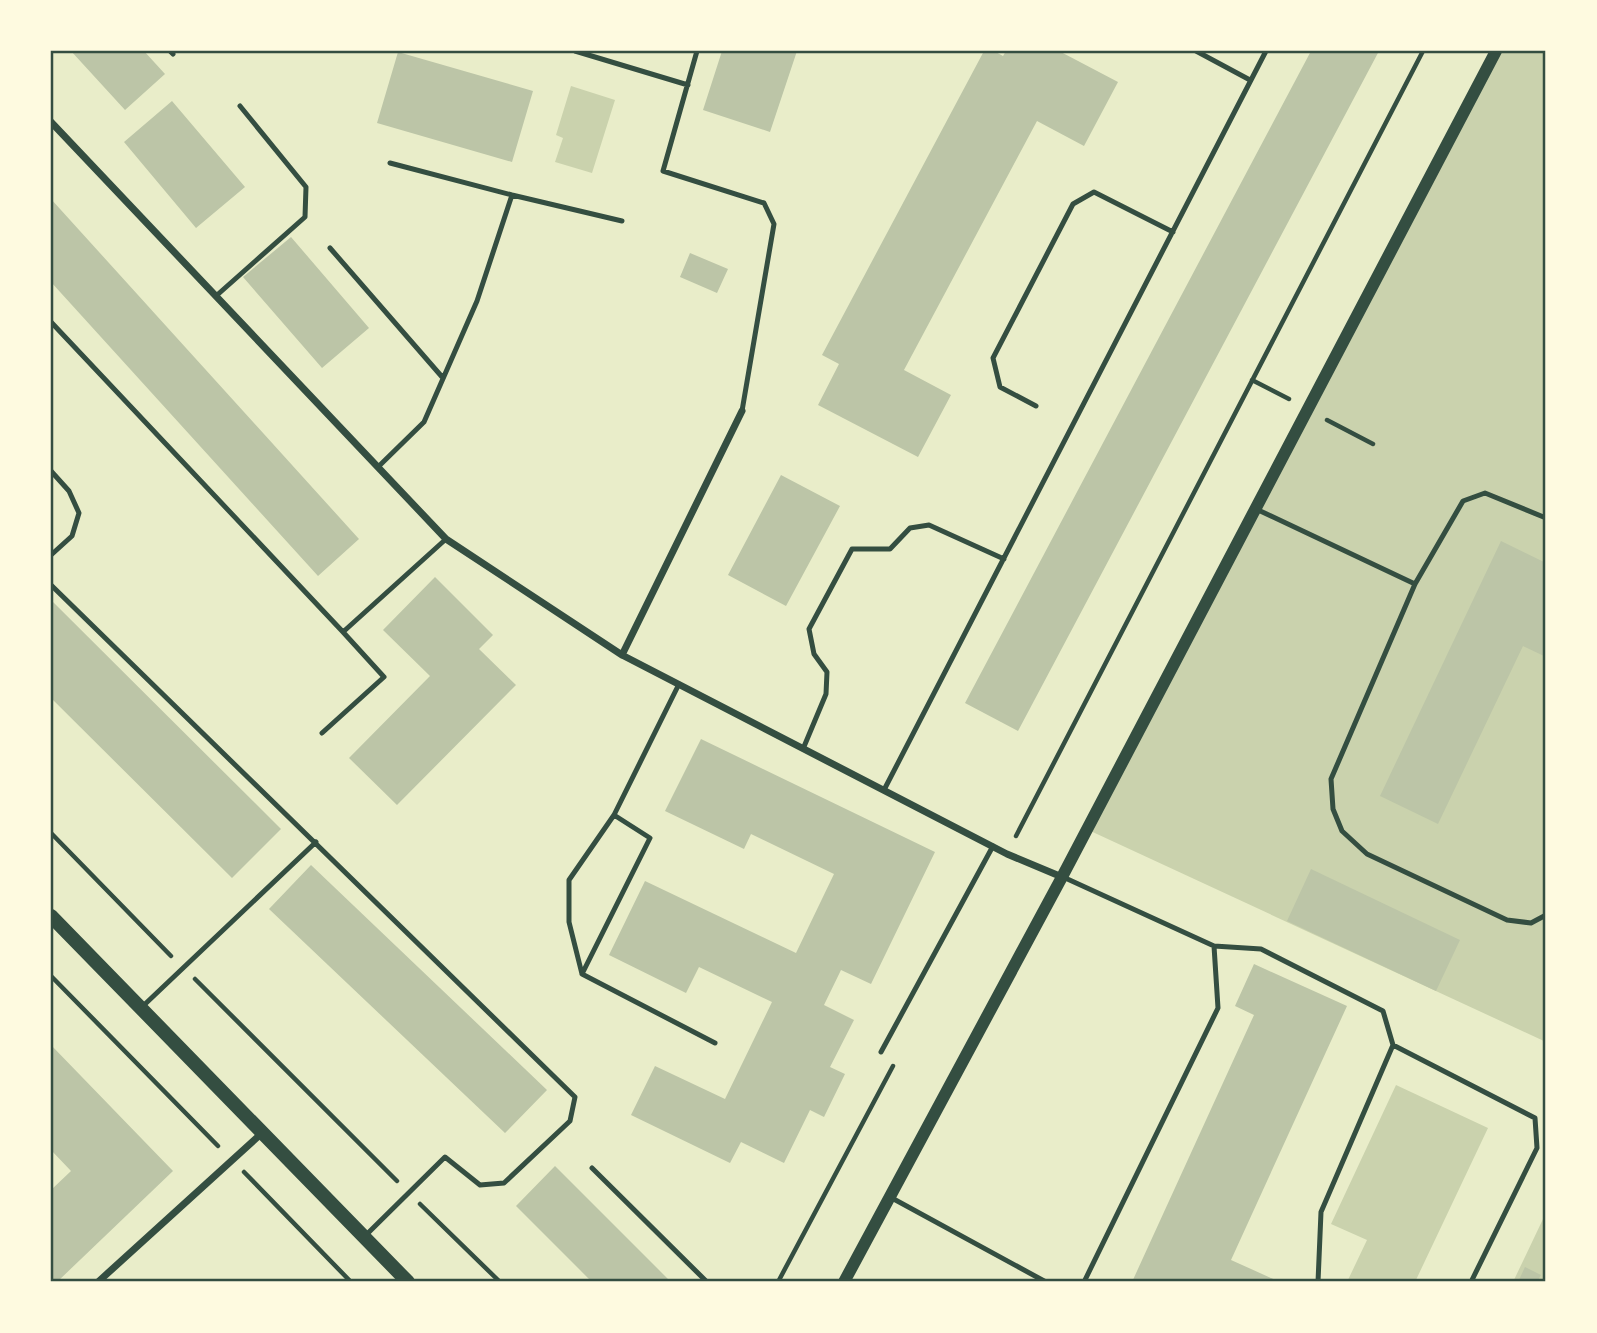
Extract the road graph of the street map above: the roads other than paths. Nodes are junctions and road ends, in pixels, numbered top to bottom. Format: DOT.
graph roads {
  1 [pos="575,51"];
  2 [pos="697,51"];
  3 [pos="1196,51"];
  4 [pos="1266,51"];
  5 [pos="1496,51"];
  6 [pos="1250,80"];
  7 [pos="688,85"];
  8 [pos="240,106"];
  9 [pos="51,122"];
  10 [pos="390,163"];
  11 [pos="512,195"];
  12 [pos="622,221"];
  13 [pos="1173,232"];
  14 [pos="330,248"];
  15 [pos="216,296"];
  16 [pos="51,322"];
  17 [pos="443,378"];
  18 [pos="1036,406"];
  19 [pos="742,411"];
  20 [pos="378,467"];
  21 [pos="51,471"];
  22 [pos="1256,509"];
  23 [pos="1546,518"];
  24 [pos="446,539"];
  25 [pos="51,555"];
  26 [pos="1004,559"];
  27 [pos="51,584"];
  28 [pos="1415,584"];
  29 [pos="343,632"];
  30 [pos="622,655"];
  31 [pos="679,684"];
  32 [pos="323,733"];
  33 [pos="803,748"];
  34 [pos="884,790"];
  35 [pos="614,815"];
  36 [pos="316,842"];
  37 [pos="993,846"];
  38 [pos="1062,877"];
  39 [pos="1546,915"];
  40 [pos="51,916"];
  41 [pos="1214,946"];
  42 [pos="582,974"];
  43 [pos="141,1008"];
  44 [pos="715,1043"];
  45 [pos="1393,1045"];
  46 [pos="881,1052"];
  47 [pos="262,1133"];
  48 [pos="592,1168"];
  49 [pos="890,1197"];
  50 [pos="364,1237"];
  51 [pos="1036,1280"];
  52 [pos="98,1282"];
  53 [pos="408,1282"];
  54 [pos="707,1282"];
  55 [pos="844,1282"];
  56 [pos="1046,1282"];
  57 [pos="1084,1282"];
  58 [pos="1318,1282"];
  59 [pos="1471,1282"];
  1 -- 7 [label="lane"];
  2 -- 7 [label="lane"];
  3 -- 6 [label="lane"];
  4 -- 6 [label="lane"];
  5 -- 22 [label="street"];
  6 -- 13 [label="lane"];
  7 -- 19 [label="lane"];
  8 -- 15 [label="lane"];
  9 -- 15 [label="street"];
  10 -- 11 [label="lane"];
  11 -- 12 [label="lane"];
  11 -- 17 [label="lane"];
  13 -- 18 [label="lane"];
  13 -- 26 [label="lane"];
  14 -- 17 [label="lane"];
  15 -- 20 [label="street"];
  16 -- 29 [label="lane"];
  17 -- 20 [label="lane"];
  19 -- 30 [label="street"];
  20 -- 24 [label="street"];
  21 -- 25 [label="lane"];
  22 -- 28 [label="lane"];
  22 -- 38 [label="street"];
  23 -- 28 [label="lane"];
  24 -- 29 [label="lane"];
  24 -- 30 [label="street"];
  26 -- 33 [label="lane"];
  26 -- 34 [label="lane"];
  27 -- 36 [label="lane"];
  28 -- 39 [label="lane"];
  29 -- 32 [label="lane"];
  30 -- 31 [label="street"];
  31 -- 33 [label="street"];
  31 -- 35 [label="lane"];
  33 -- 34 [label="street"];
  34 -- 37 [label="street"];
  35 -- 42 [label="lane"];
  35 -- 42 [label="lane"];
  36 -- 43 [label="lane"];
  36 -- 50 [label="lane"];
  37 -- 38 [label="street"];
  37 -- 46 [label="lane"];
  38 -- 41 [label="lane"];
  38 -- 49 [label="street"];
  40 -- 43 [label="main road"];
  41 -- 45 [label="lane"];
  41 -- 57 [label="lane"];
  42 -- 44 [label="lane"];
  43 -- 47 [label="main road"];
  45 -- 58 [label="lane"];
  45 -- 59 [label="lane"];
  47 -- 50 [label="main road"];
  47 -- 52 [label="street"];
  48 -- 54 [label="lane"];
  49 -- 51 [label="lane"];
  49 -- 55 [label="street"];
  50 -- 53 [label="main road"];
  51 -- 56 [label="lane"];
}
